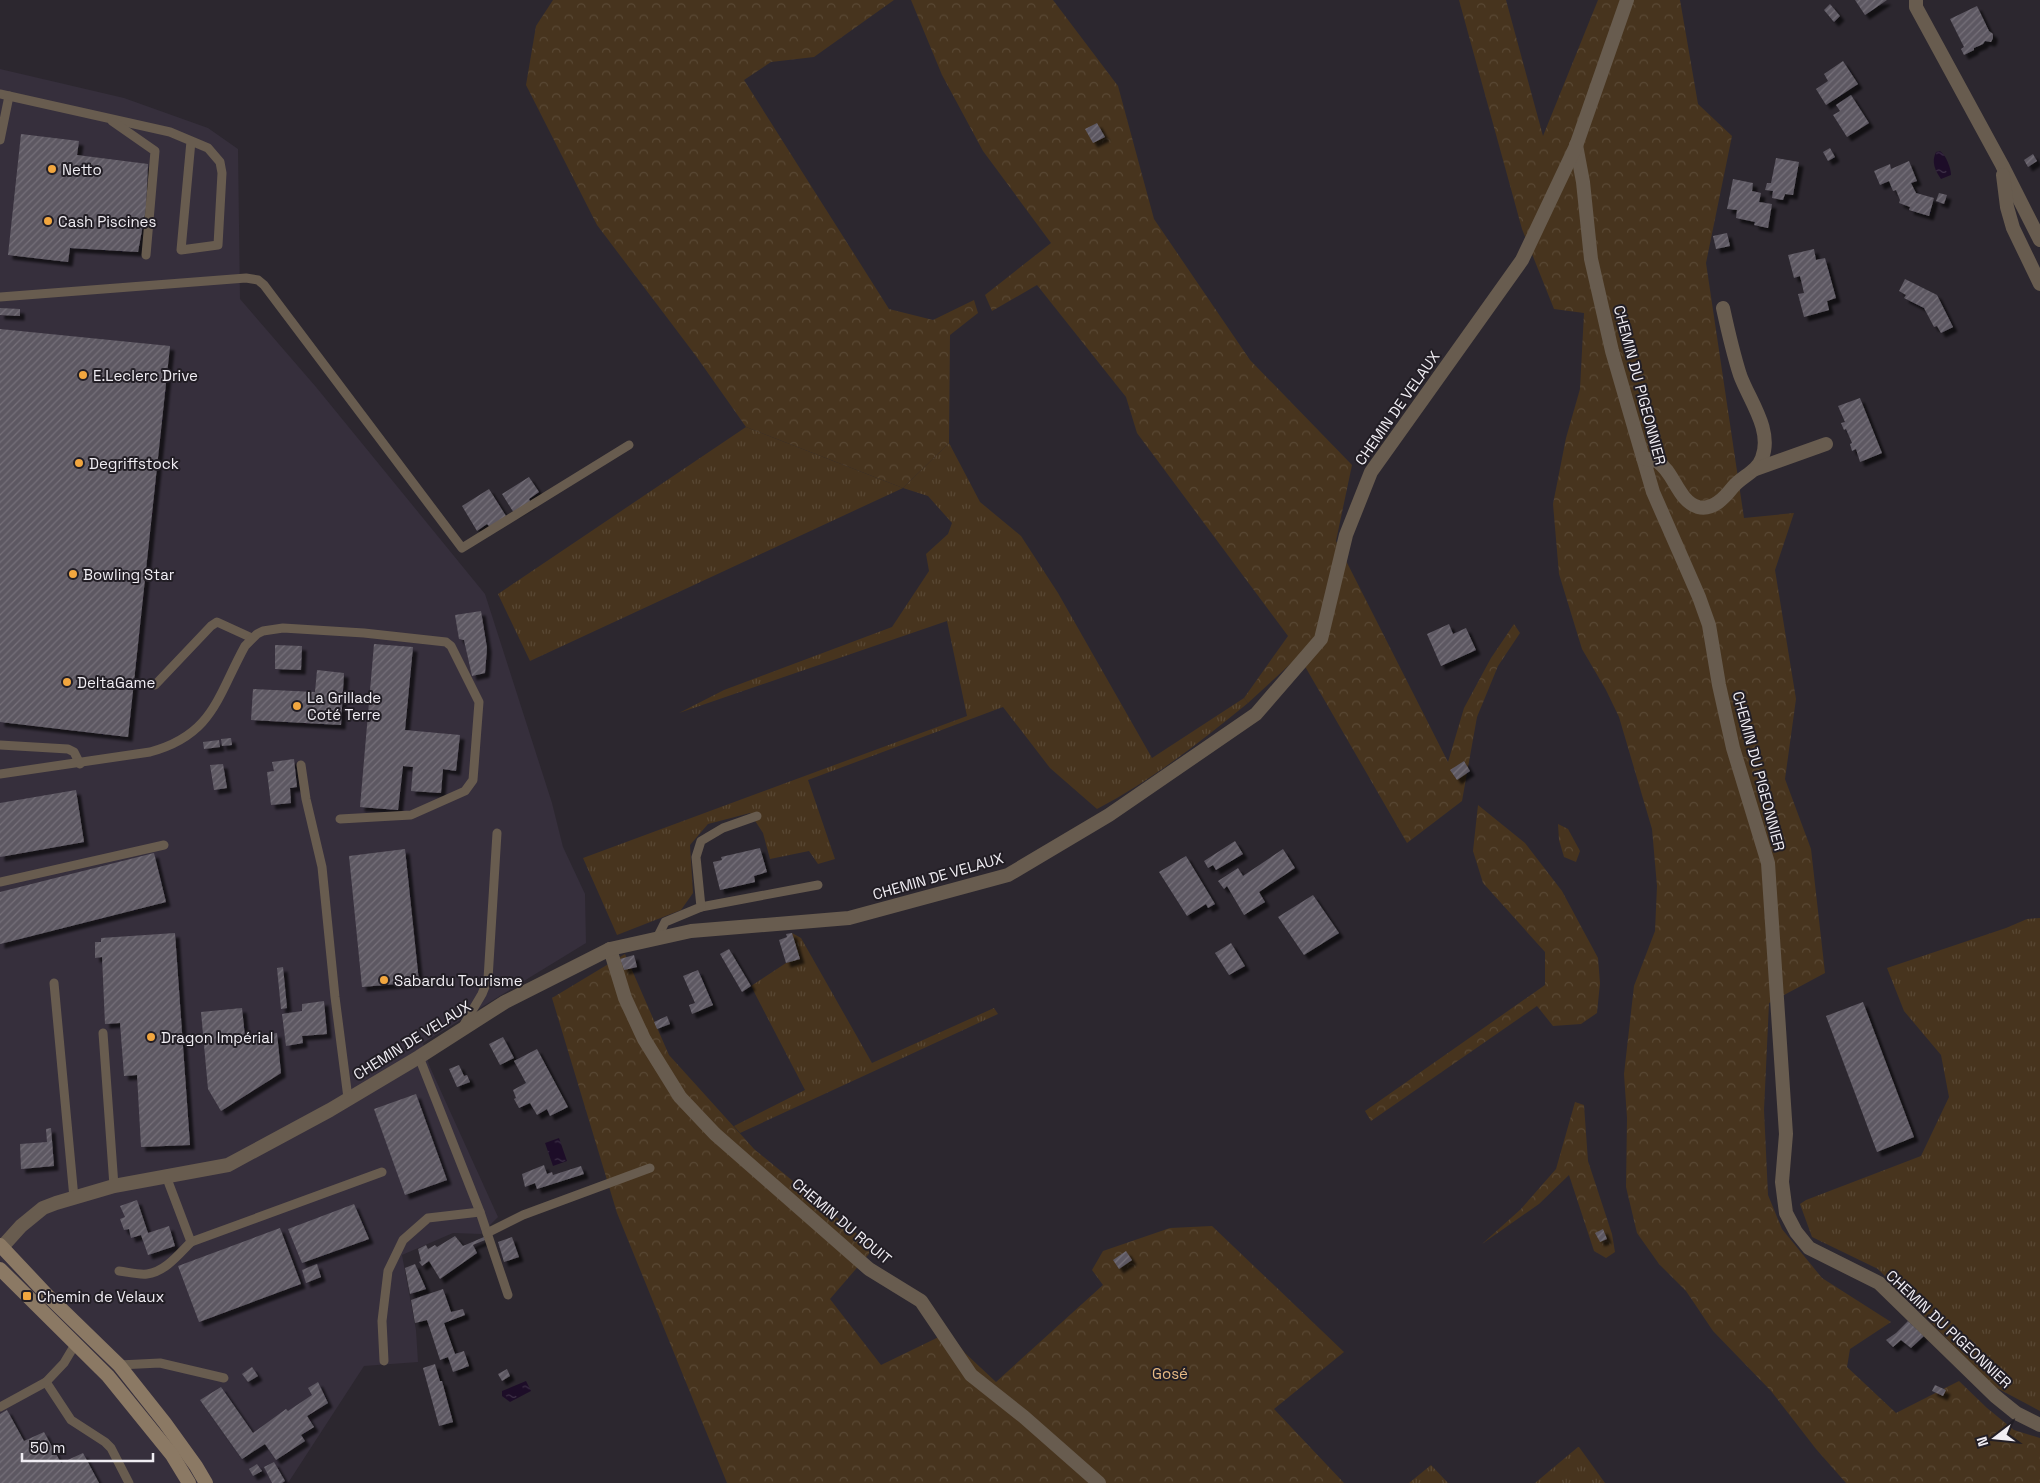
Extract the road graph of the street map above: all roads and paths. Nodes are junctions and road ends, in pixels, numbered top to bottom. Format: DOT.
graph roads {
  1 [pos="1627,0"];
  2 [pos="1916,0"];
  3 [pos="4,95"];
  4 [pos="105,116"];
  5 [pos="0,140"];
  6 [pos="192,141"];
  7 [pos="1576,145"];
  8 [pos="2002,165"];
  9 [pos="2040,240"];
  10 [pos="146,254"];
  11 [pos="2040,284"];
  12 [pos="0,297"];
  13 [pos="1723,308"];
  14 [pos="1826,444"];
  15 [pos="629,445"];
  16 [pos="1643,458"];
  17 [pos="1756,469"];
  18 [pos="252,638"];
  19 [pos="155,686"];
  20 [pos="0,745"];
  21 [pos="80,764"];
  22 [pos="301,764"];
  23 [pos="0,774"];
  24 [pos="757,816"];
  25 [pos="340,819"];
  26 [pos="497,833"];
  27 [pos="164,845"];
  28 [pos="0,882"];
  29 [pos="818,885"];
  30 [pos="701,906"];
  31 [pos="657,938"];
  32 [pos="610,949"];
  33 [pos="54,983"];
  34 [pos="460,1030"];
  35 [pos="103,1033"];
  36 [pos="419,1057"];
  37 [pos="348,1098"];
  38 [pos="650,1168"];
  39 [pos="382,1172"];
  40 [pos="166,1176"];
  41 [pos="114,1186"];
  42 [pos="74,1198"];
  43 [pos="480,1212"];
  44 [pos="487,1233"];
  45 [pos="191,1242"];
  46 [pos="1,1246"];
  47 [pos="0,1269"];
  48 [pos="119,1271"];
  49 [pos="508,1295"];
  50 [pos="76,1343"];
  51 [pos="384,1361"];
  52 [pos="119,1365"];
  53 [pos="224,1378"];
  54 [pos="46,1382"];
  55 [pos="0,1407"];
  56 [pos="2040,1425"];
  57 [pos="203,1482"];
  58 [pos="129,1483"];
  59 [pos="189,1483"];
  60 [pos="1099,1483"];
  1 -- 7 [label="street"];
  2 -- 8 [label="street"];
  3 -- 4 [label="lane"];
  3 -- 5 [label="lane"];
  4 -- 6 [label="lane"];
  4 -- 10 [label="lane"];
  6 -- 6 [label="lane"];
  7 -- 16 [label="street, CHEMIN DU PIGEONNIER"];
  7 -- 31 [label="street, CHEMIN DE VELAUX"];
  8 -- 9 [label="street"];
  8 -- 11 [label="street"];
  12 -- 15 [label="lane"];
  13 -- 17 [label="street"];
  14 -- 17 [label="street"];
  16 -- 17 [label="street"];
  16 -- 56 [label="street, CHEMIN DU PIGEONNIER"];
  18 -- 19 [label="lane"];
  18 -- 21 [label="lane"];
  18 -- 25 [label="lane"];
  20 -- 21 [label="lane"];
  21 -- 23 [label="lane"];
  22 -- 37 [label="lane"];
  24 -- 30 [label="lane"];
  26 -- 34 [label="lane"];
  27 -- 28 [label="lane"];
  29 -- 30 [label="lane"];
  30 -- 31 [label="lane"];
  31 -- 32 [label="street, CHEMIN DE VELAUX"];
  32 -- 34 [label="street, CHEMIN DE VELAUX"];
  32 -- 60 [label="street, CHEMIN DU ROUIT"];
  33 -- 42 [label="lane"];
  34 -- 36 [label="street, CHEMIN DE VELAUX"];
  35 -- 41 [label="lane"];
  36 -- 37 [label="street, CHEMIN DE VELAUX"];
  36 -- 43 [label="lane"];
  37 -- 40 [label="street, CHEMIN DE VELAUX"];
  38 -- 44 [label="lane"];
  39 -- 45 [label="lane"];
  40 -- 41 [label="street, CHEMIN DE VELAUX"];
  40 -- 45 [label="lane"];
  41 -- 42 [label="street, CHEMIN DE VELAUX"];
  42 -- 46 [label="street, CHEMIN DE VELAUX"];
  43 -- 44 [label="lane"];
  43 -- 51 [label="lane"];
  44 -- 49 [label="lane"];
  45 -- 48 [label="lane"];
  46 -- 52 [label="main road"];
  47 -- 50 [label="main road"];
  50 -- 54 [label="lane"];
  50 -- 59 [label="main road"];
  52 -- 53 [label="lane"];
  52 -- 57 [label="main road"];
  54 -- 55 [label="lane"];
  54 -- 58 [label="lane"];
}
